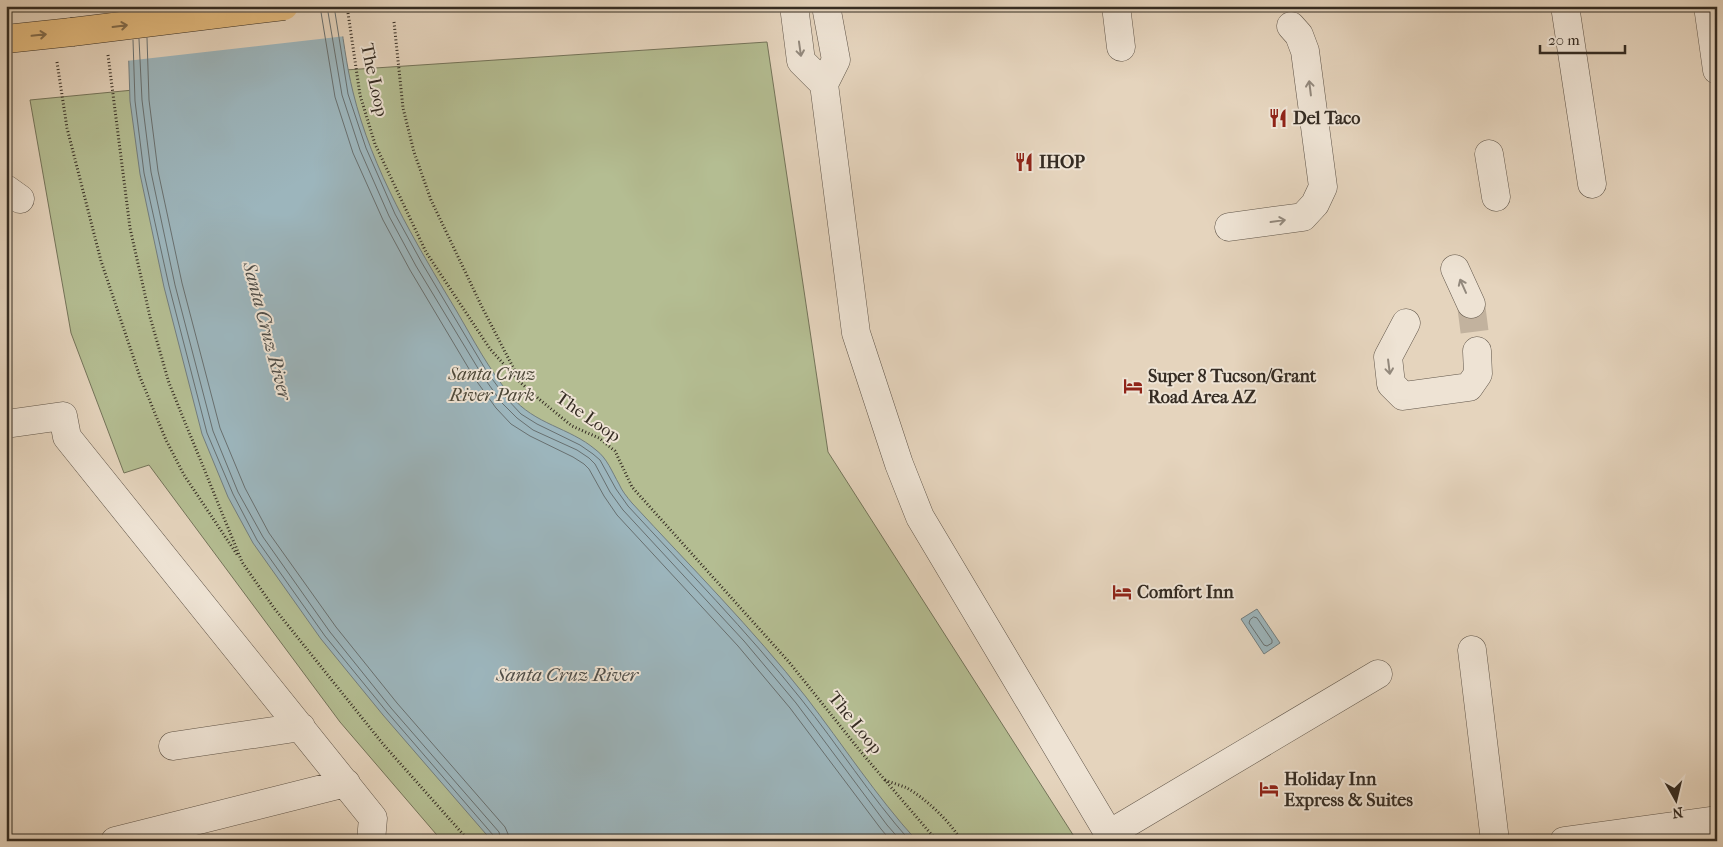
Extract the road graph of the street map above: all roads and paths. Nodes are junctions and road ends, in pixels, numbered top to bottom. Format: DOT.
graph roads {
  1 [pos="284,6"];
  2 [pos="347,6"];
  3 [pos="794,6"];
  4 [pos="826,6"];
  5 [pos="1116,6"];
  6 [pos="1565,6"];
  7 [pos="1708,6"];
  8 [pos="394,22"];
  9 [pos="1291,26"];
  10 [pos="6,39"];
  11 [pos="1121,47"];
  12 [pos="108,54"];
  13 [pos="57,61"];
  14 [pos="1717,70"];
  15 [pos="824,84"];
  16 [pos="1489,154"];
  17 [pos="1592,184"];
  18 [pos="1496,197"];
  19 [pos="1229,227"];
  20 [pos="1456,269"];
  21 [pos="1471,304"];
  22 [pos="1406,323"];
  23 [pos="1477,351"];
  24 [pos="520,382"];
  25 [pos="6,424"];
  26 [pos="242,562"];
  27 [pos="1472,650"];
  28 [pos="1378,674"];
  29 [pos="301,727"];
  30 [pos="173,746"];
  31 [pos="884,780"];
  32 [pos="346,783"];
  33 [pos="1717,820"];
  34 [pos="115,841"];
  35 [pos="371,841"];
  36 [pos="469,841"];
  37 [pos="937,841"];
  38 [pos="961,841"];
  39 [pos="1494,841"];
  40 [pos="1564,841"];
  10 -- 1 [label="main road, one-way, bridge"];
  2 -- 24 [label="path, The Loop"];
  3 -- 15 [label="street, one-way"];
  4 -- 15 [label="street"];
  5 -- 11 [label="street"];
  6 -- 17 [label="street"];
  7 -- 14 [label="street"];
  8 -- 24 [label="path"];
  19 -- 9 [label="street, one-way"];
  12 -- 26 [label="path"];
  13 -- 26 [label="path"];
  15 -- 28 [label="street"];
  16 -- 18 [label="street"];
  21 -- 20 [label="street, one-way"];
  22 -- 23 [label="street, one-way"];
  24 -- 31 [label="path, The Loop"];
  25 -- 29 [label="street"];
  26 -- 36 [label="path"];
  27 -- 39 [label="street"];
  29 -- 30 [label="street"];
  29 -- 32 [label="street"];
  31 -- 37 [label="path, The Loop"];
  31 -- 38 [label="path, The Loop"];
  32 -- 34 [label="street"];
  32 -- 35 [label="street"];
  33 -- 40 [label="street"];
}
